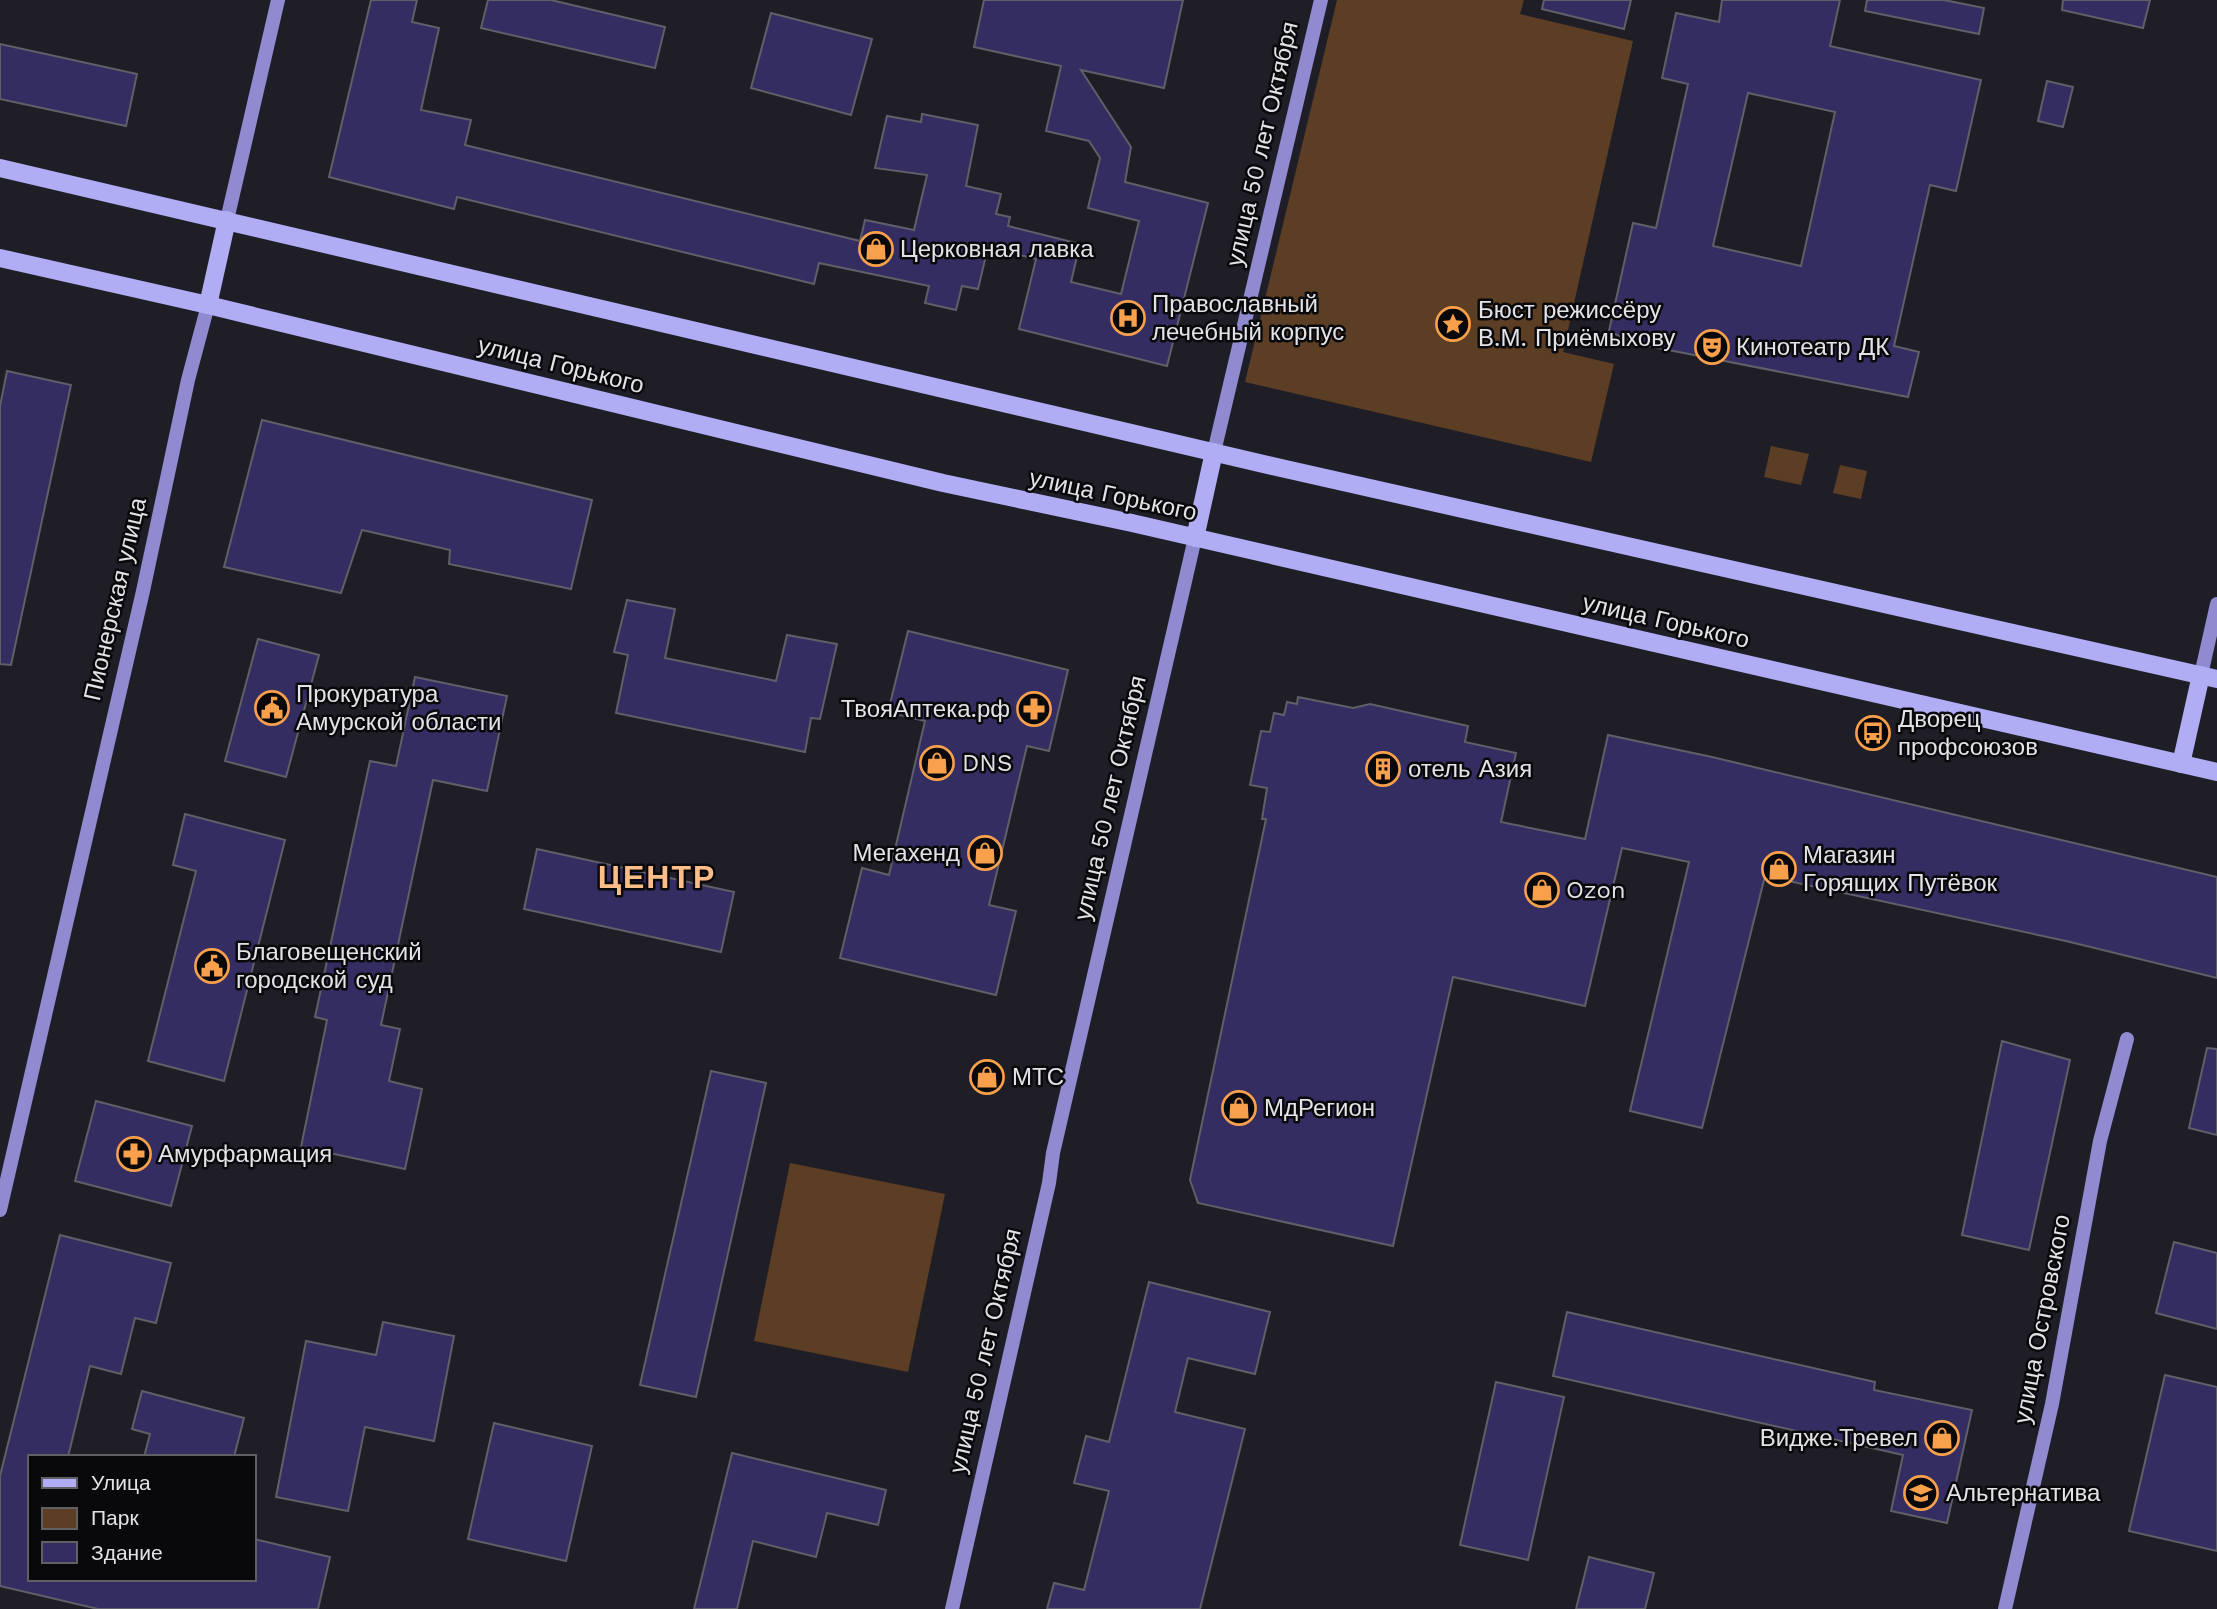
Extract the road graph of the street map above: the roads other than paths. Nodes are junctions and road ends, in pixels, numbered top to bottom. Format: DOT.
graph roads {
  1 [pos="278,0"];
  2 [pos="1321,0"];
  3 [pos="0,168"];
  4 [pos="227,220"];
  5 [pos="0,258"];
  6 [pos="208,305"];
  7 [pos="1214,452"];
  8 [pos="1195,538"];
  9 [pos="2217,604"];
  10 [pos="2209,677"];
  11 [pos="2181,764"];
  12 [pos="2217,772"];
  13 [pos="2127,1039"];
  14 [pos="0,1210"];
  15 [pos="952,1609"];
  16 [pos="2005,1609"];
  1 -- 4 [label="street, Пионерская улица"];
  2 -- 7 [label="street, улица 50 лет Октября"];
  3 -- 4 [label="main road"];
  4 -- 6 [label="main road, Пионерская улица"];
  4 -- 7 [label="main road"];
  5 -- 6 [label="main road, улица Горького"];
  6 -- 8 [label="main road, улица Горького"];
  6 -- 14 [label="street, Пионерская улица"];
  7 -- 8 [label="main road, улица 50 лет Октября"];
  7 -- 10 [label="main road"];
  8 -- 11 [label="main road, улица Горького"];
  8 -- 15 [label="street, улица 50 лет Октября"];
  9 -- 10 [label="street"];
  10 -- 11 [label="main road"];
  11 -- 12 [label="main road, улица Горького"];
  13 -- 16 [label="street, улица Островского"];
}
